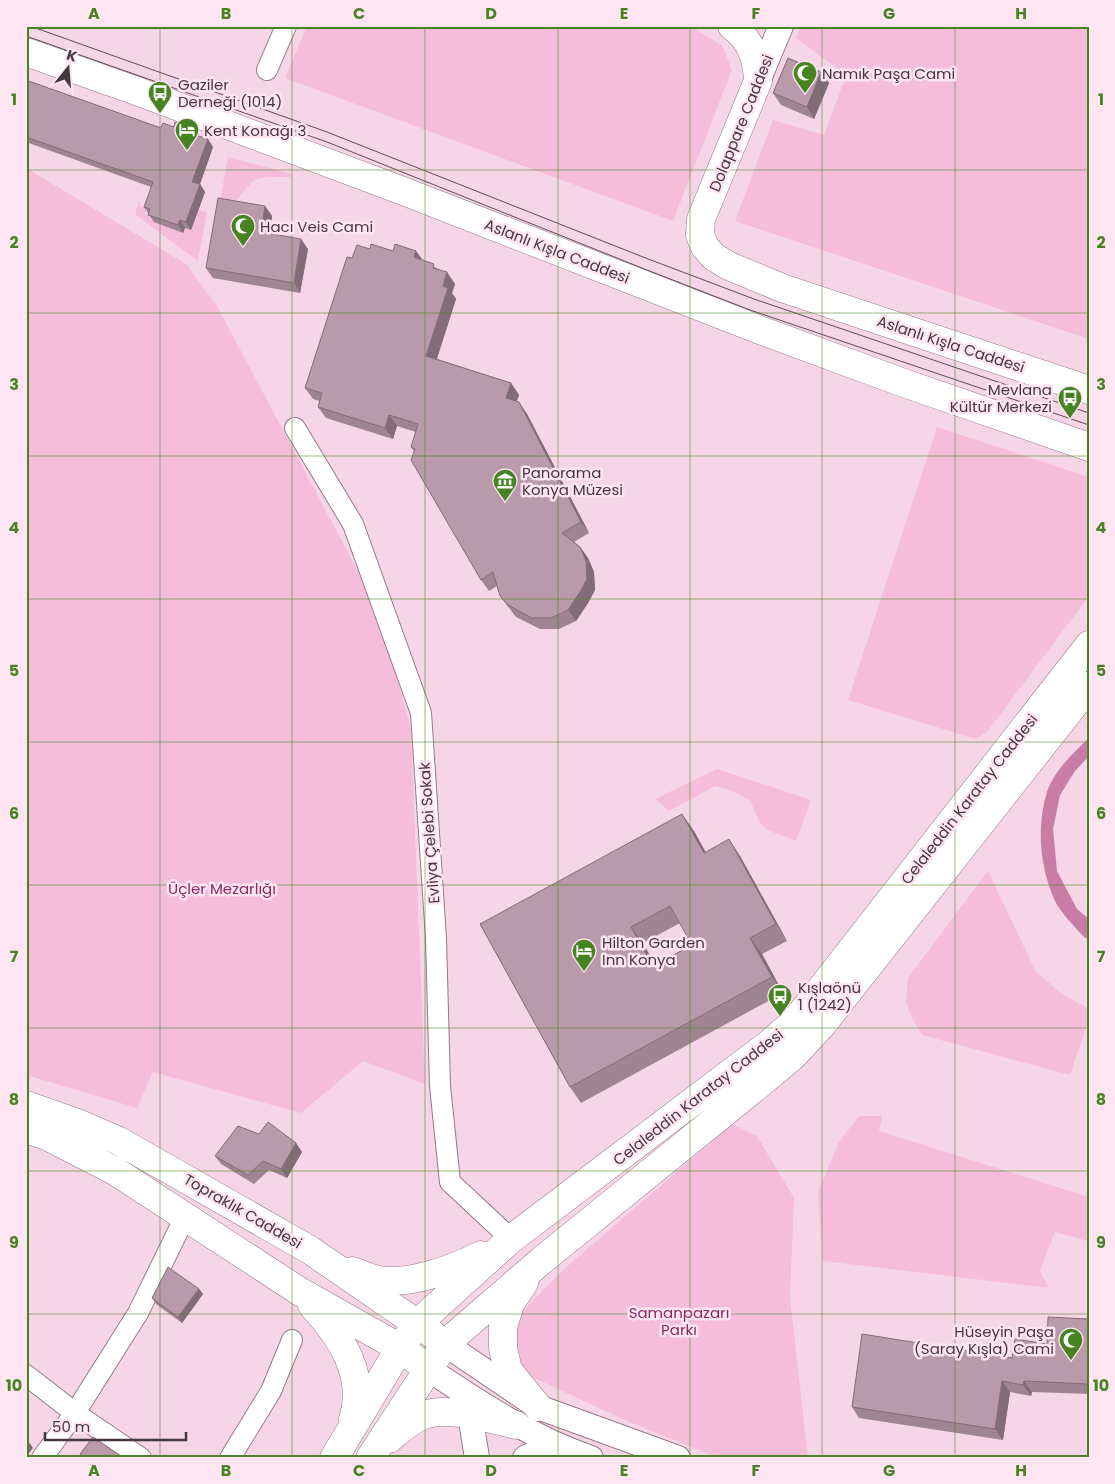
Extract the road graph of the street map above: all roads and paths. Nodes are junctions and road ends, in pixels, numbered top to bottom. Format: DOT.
graph roads {
  1 [pos="286,26"];
  2 [pos="732,26"];
  3 [pos="781,26"];
  4 [pos="26,52"];
  5 [pos="267,70"];
  6 [pos="758,81"];
  7 [pos="701,219"];
  8 [pos="1089,390"];
  9 [pos="295,428"];
  10 [pos="1089,447"];
  11 [pos="1089,645"];
  12 [pos="1089,686"];
  13 [pos="26,1105"];
  14 [pos="26,1129"];
  15 [pos="185,1217"];
  16 [pos="511,1239"];
  17 [pos="310,1250"];
  18 [pos="541,1261"];
  19 [pos="299,1291"];
  20 [pos="418,1323"];
  21 [pos="292,1340"];
  22 [pos="445,1344"];
  23 [pos="400,1348"];
  24 [pos="427,1368"];
  25 [pos="26,1375"];
  26 [pos="456,1388"];
  27 [pos="538,1407"];
  28 [pos="75,1412"];
  29 [pos="470,1414"];
  30 [pos="516,1425"];
  31 [pos="350,1431"];
  32 [pos="563,1448"];
  33 [pos="373,1453"];
  34 [pos="42,1458"];
  35 [pos="141,1458"];
  36 [pos="230,1458"];
  37 [pos="334,1458"];
  38 [pos="477,1458"];
  39 [pos="525,1458"];
  40 [pos="592,1458"];
  41 [pos="678,1458"];
  1 -- 5 [label="street"];
  2 -- 6 [label="main road"];
  3 -- 6 [label="street, Dolappare Caddesi"];
  4 -- 10 [label="main road, Aslanlı Kışla Caddesi"];
  6 -- 7 [label="main road, Dolappare Caddesi"];
  7 -- 8 [label="main road, Aslanlı Kışla Caddesi"];
  9 -- 16 [label="street, Evliya Çelebi Sokak"];
  11 -- 16 [label="main road, Celaleddin Karatay Caddesi"];
  12 -- 18 [label="main road, Celaleddin Karatay Caddesi"];
  13 -- 17 [label="main road, Topraklık Caddesi"];
  14 -- 15 [label="main road"];
  15 -- 19 [label="main road"];
  15 -- 28 [label="street"];
  16 -- 17 [label="main road"];
  16 -- 20 [label="main road, Celaleddin Karatay Caddesi"];
  17 -- 20 [label="main road, Topraklık Caddesi"];
  18 -- 22 [label="main road, Celaleddin Karatay Caddesi"];
  18 -- 27 [label="main road"];
  19 -- 23 [label="main road"];
  19 -- 31 [label="main road"];
  20 -- 22 [label="main road, Topraklık Caddesi"];
  20 -- 23 [label="main road, Celaleddin Karatay Caddesi"];
  21 -- 36 [label="street"];
  22 -- 24 [label="main road, Celaleddin Karatay Caddesi"];
  22 -- 27 [label="street"];
  23 -- 24 [label="main road"];
  23 -- 31 [label="main road"];
  24 -- 26 [label="street"];
  24 -- 33 [label="main road"];
  25 -- 28 [label="street"];
  26 -- 29 [label="street"];
  26 -- 30 [label="street"];
  27 -- 41 [label="street"];
  28 -- 34 [label="street"];
  28 -- 35 [label="street"];
  29 -- 30 [label="main road"];
  29 -- 33 [label="main road"];
  29 -- 38 [label="street"];
  30 -- 32 [label="street"];
  31 -- 37 [label="main road"];
  32 -- 39 [label="street"];
  32 -- 40 [label="street"];
}
